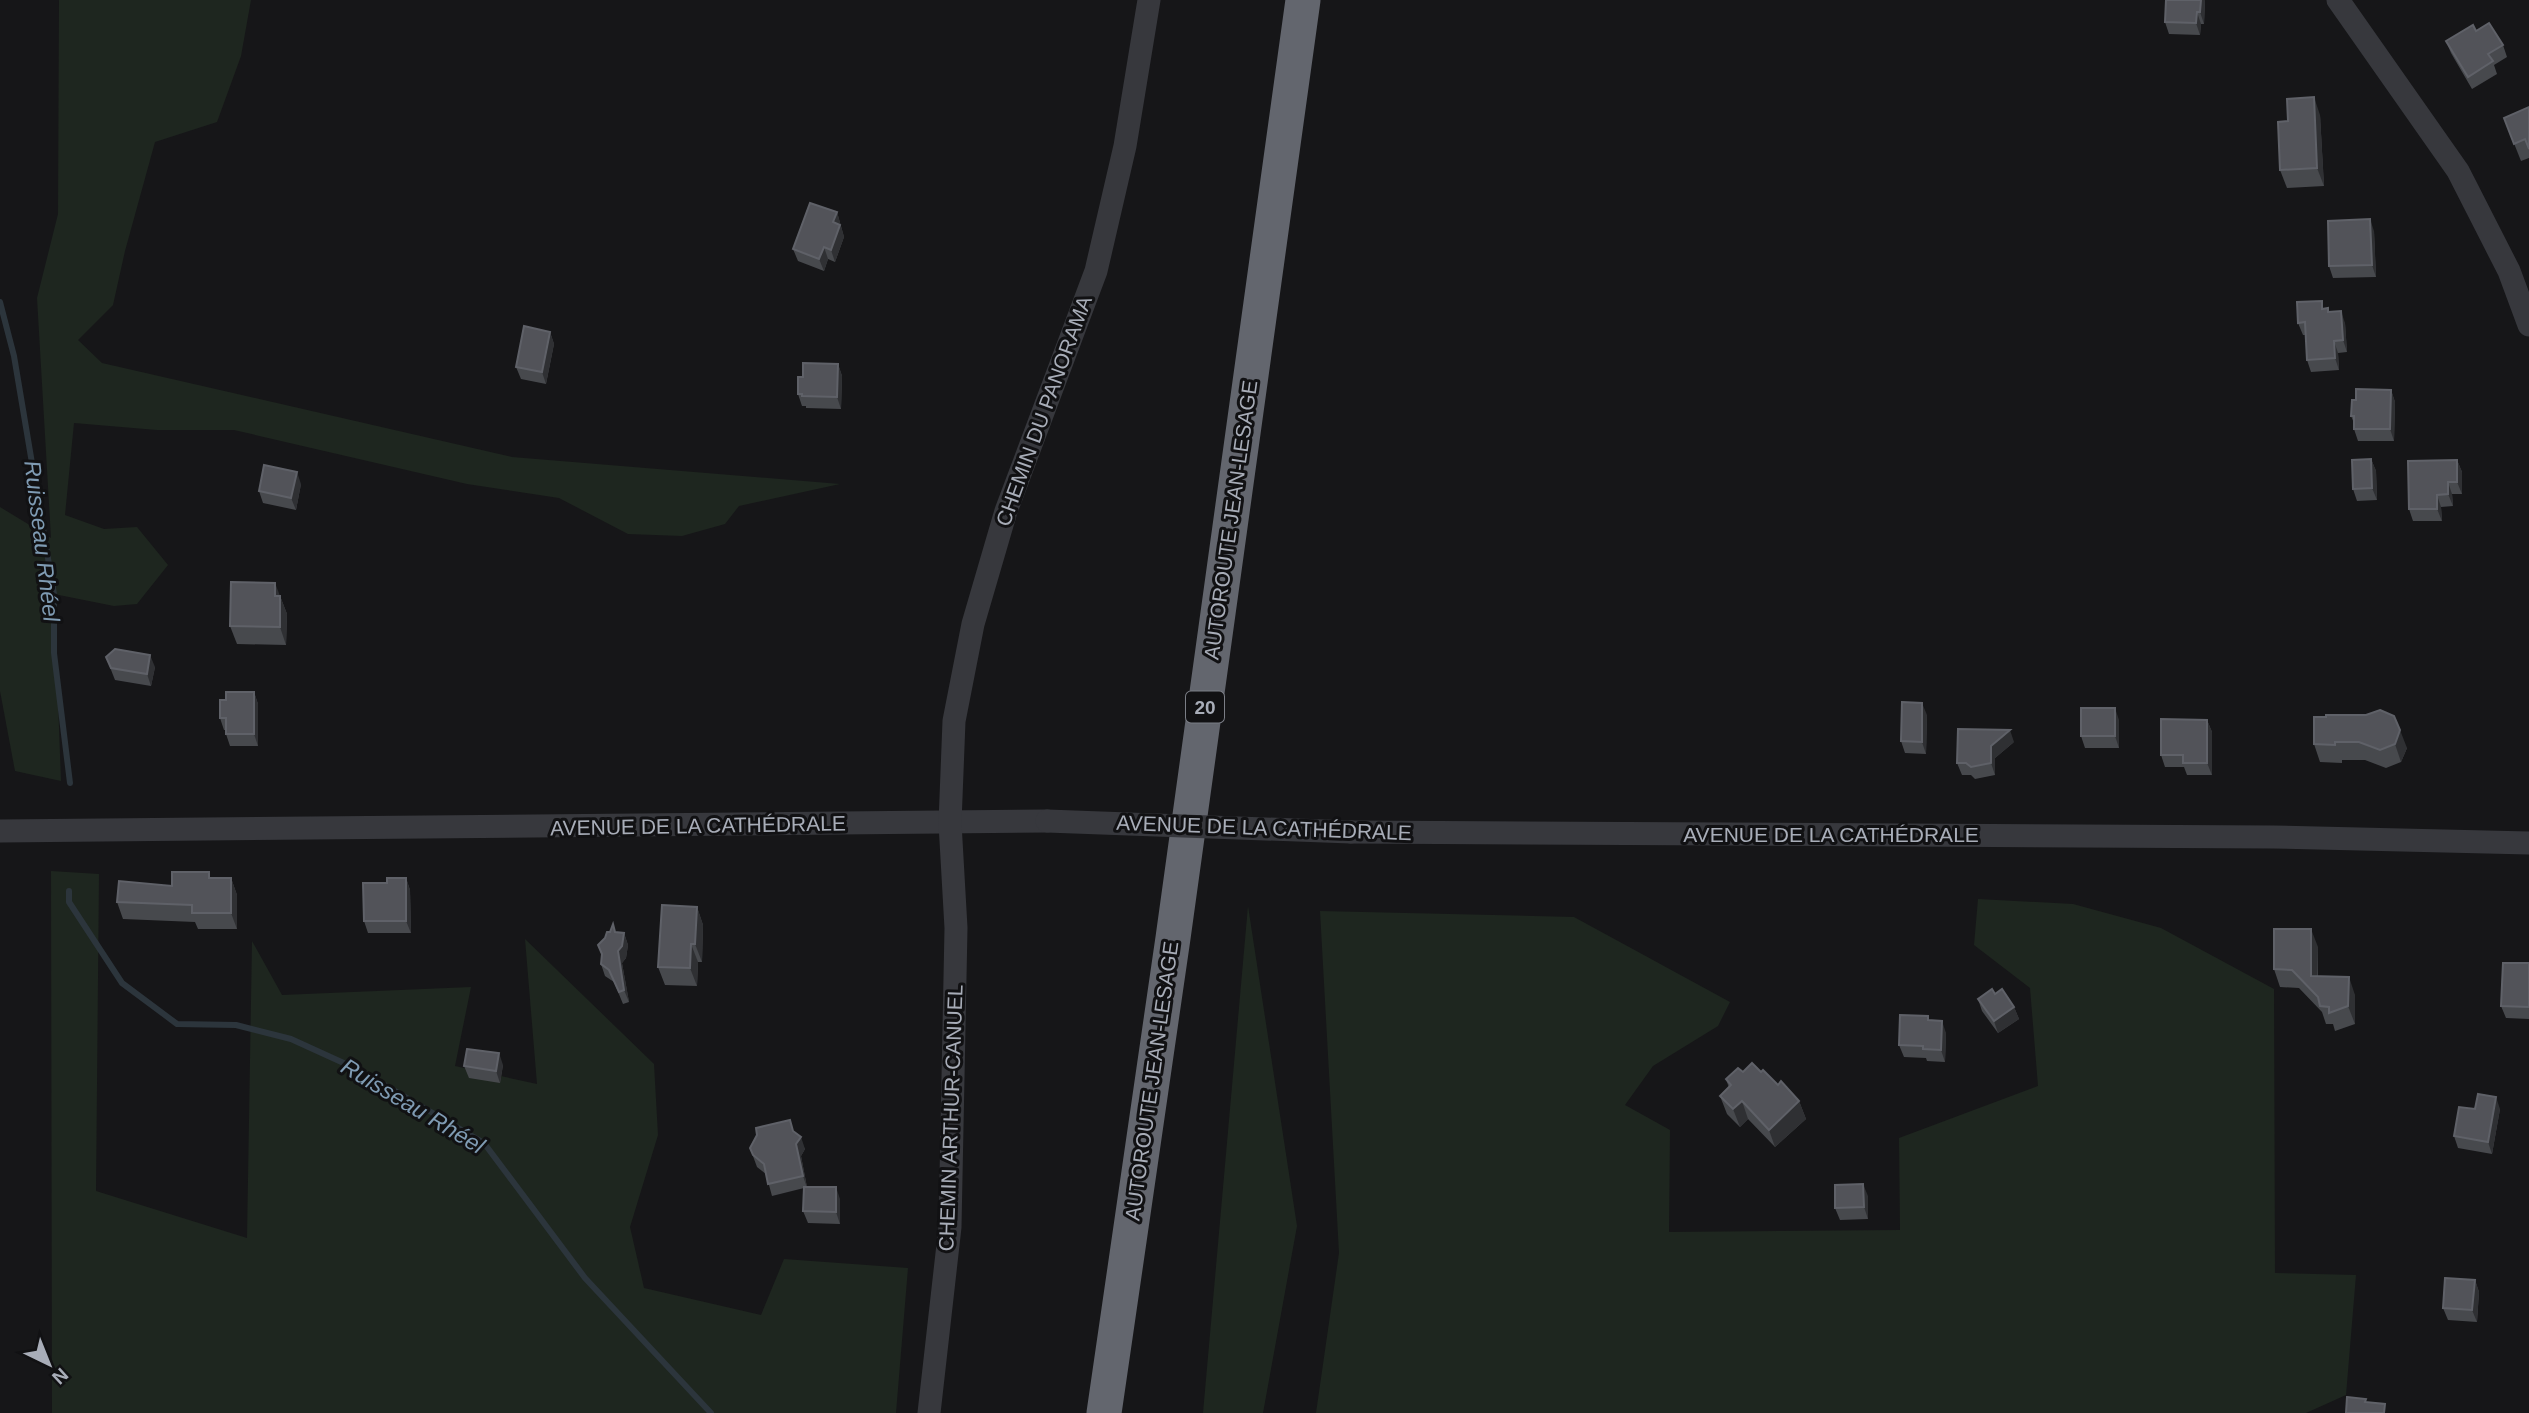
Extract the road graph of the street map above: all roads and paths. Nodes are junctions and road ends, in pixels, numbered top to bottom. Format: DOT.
graph roads {
  1 [pos="1149,0"];
  2 [pos="1303,0"];
  3 [pos="2338,0"];
  4 [pos="2529,325"];
  5 [pos="950,823"];
  6 [pos="0,831"];
  7 [pos="2529,843"];
  8 [pos="929,1413"];
  9 [pos="1104,1413"];
  1 -- 5 [label="street, CHEMIN DU PANORAMA"];
  2 -- 9 [label="highway, AUTOROUTE JEAN-LESAGE / 20"];
  3 -- 4 [label="street"];
  5 -- 6 [label="street, AVENUE DE LA CATHÉDRALE"];
  5 -- 7 [label="street, AVENUE DE LA CATHÉDRALE, bridge"];
  5 -- 8 [label="street, CHEMIN ARTHUR-CANUEL"];
}
